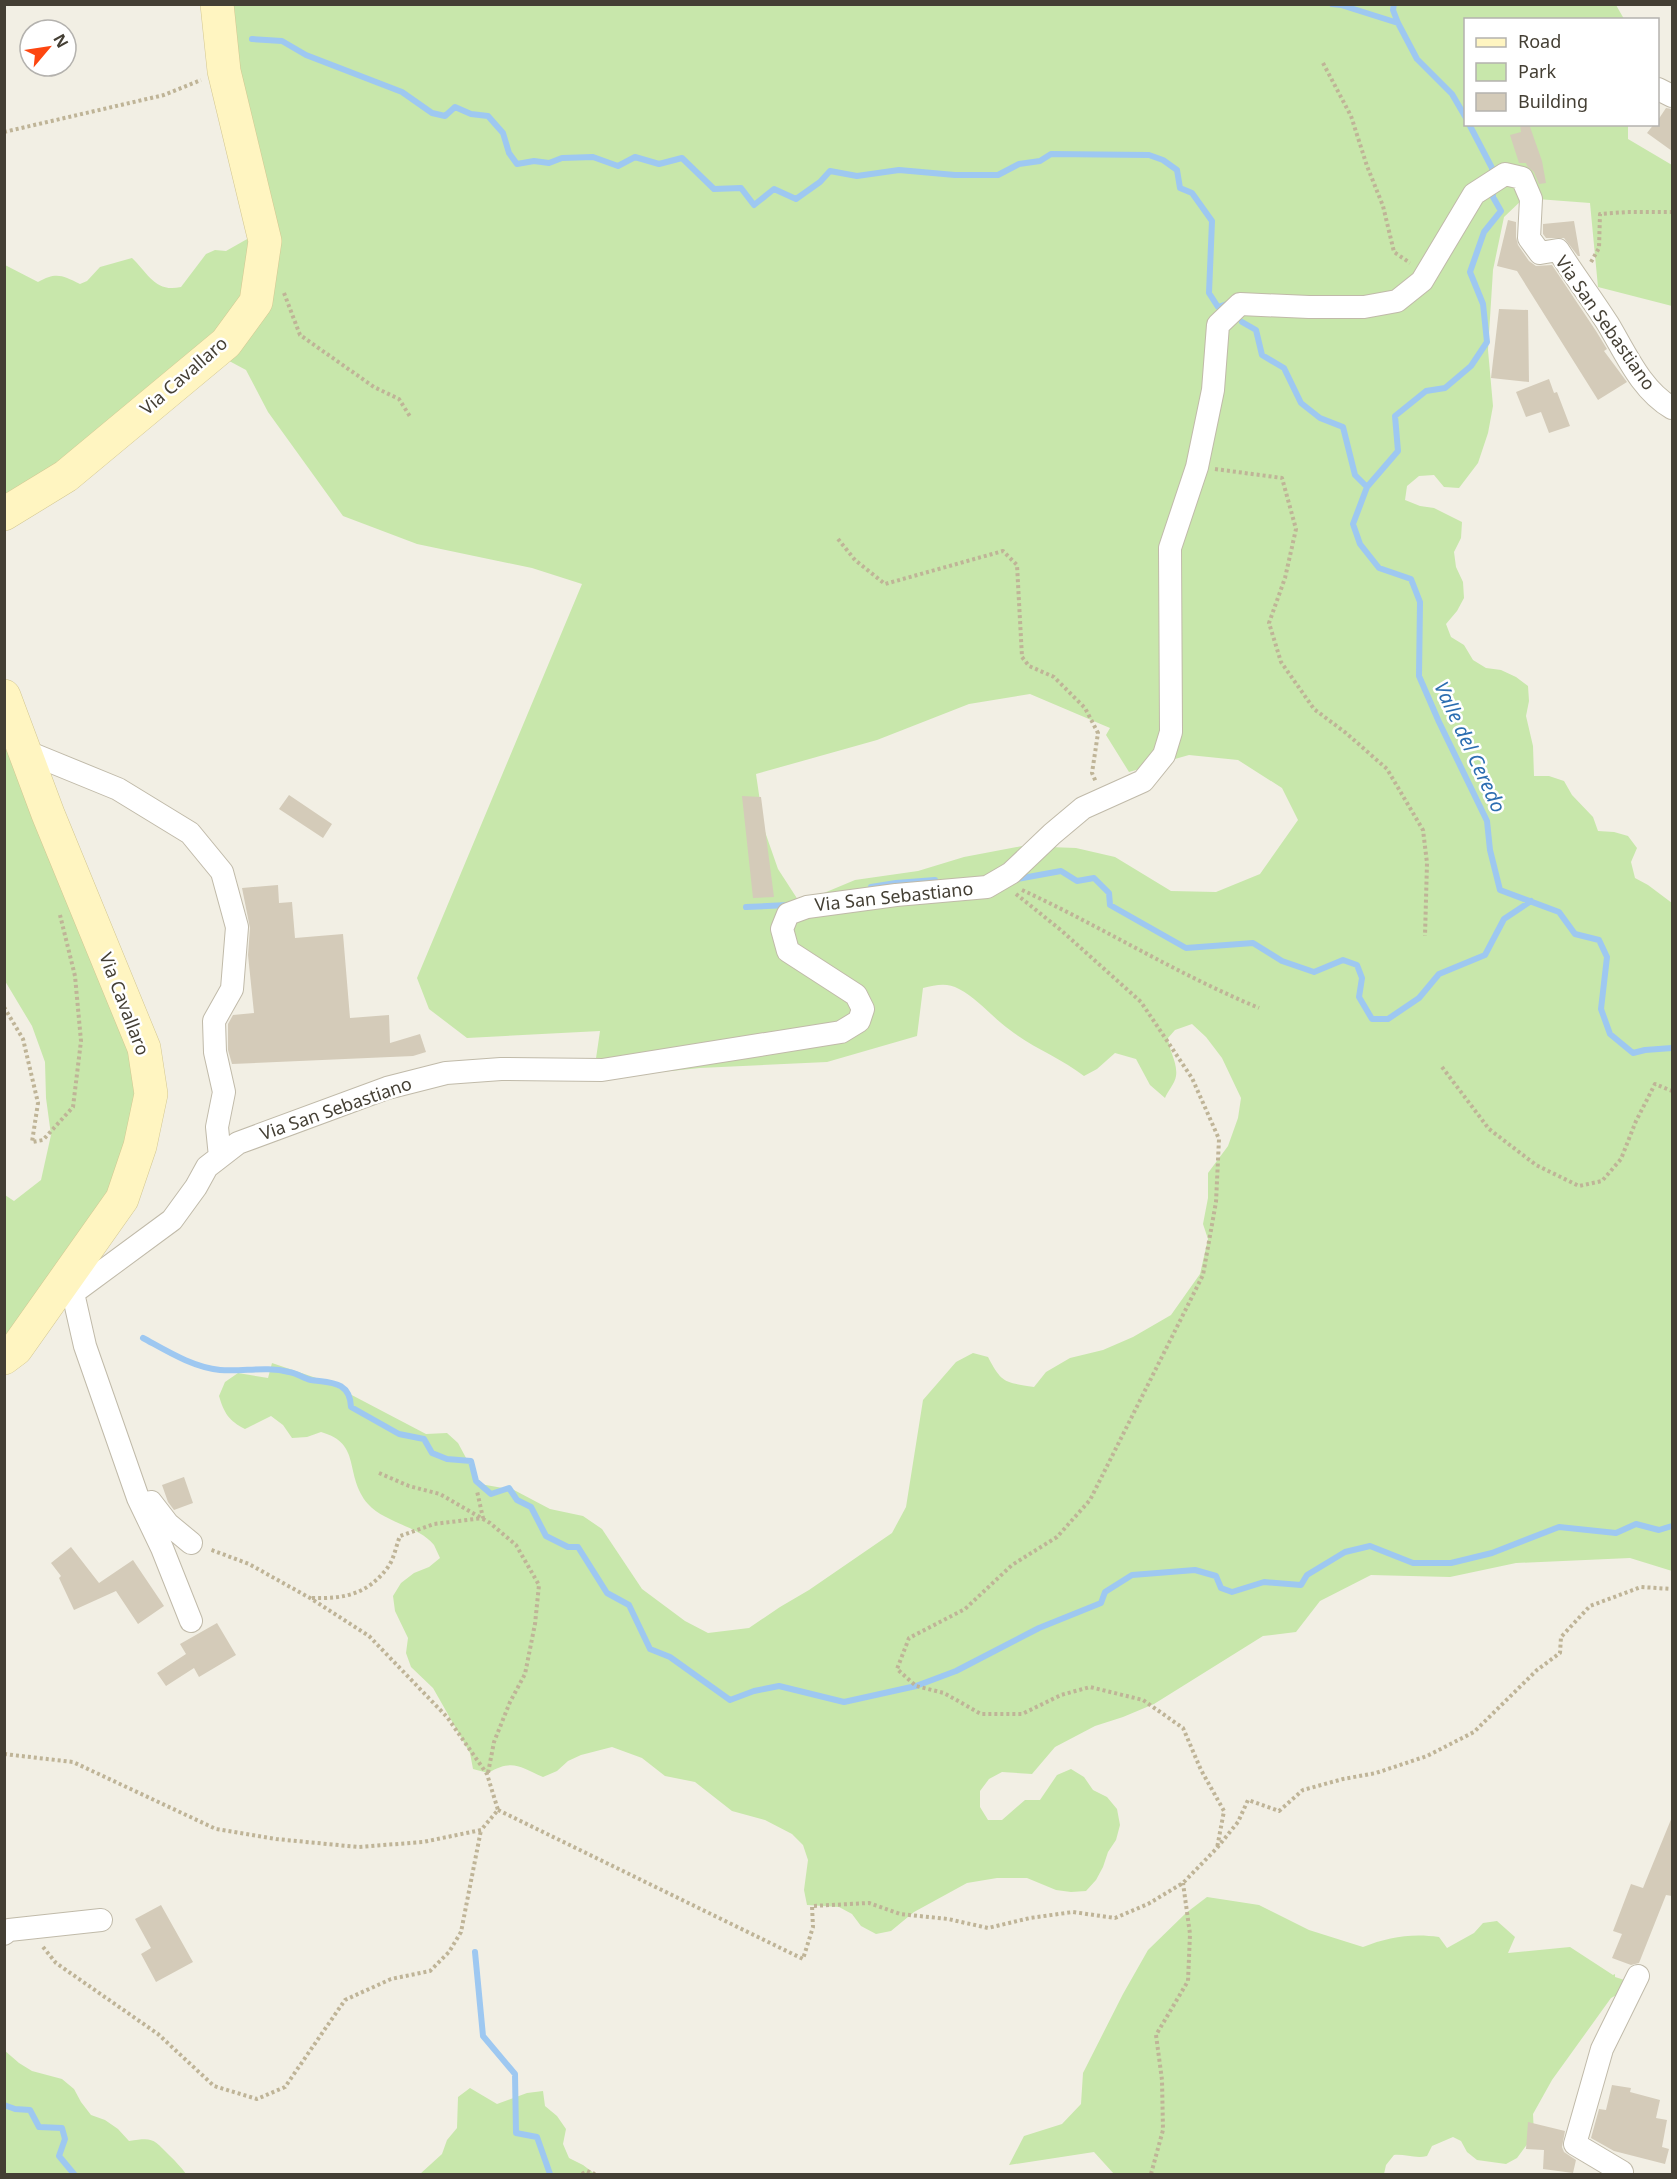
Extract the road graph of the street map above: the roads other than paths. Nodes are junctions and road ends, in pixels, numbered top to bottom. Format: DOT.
graph roads {
  1 [pos="220,6"];
  2 [pos="1672,408"];
  3 [pos="4,514"];
  4 [pos="4,696"];
  5 [pos="25,751"];
  6 [pos="220,1157"];
  7 [pos="65,1292"];
  8 [pos="4,1358"];
  9 [pos="131,1478"];
  10 [pos="191,1543"];
  11 [pos="191,1621"];
  12 [pos="101,1920"];
  13 [pos="4,1934"];
  14 [pos="1638,1976"];
  15 [pos="1621,2175"];
  1 -- 3 [label="street, Via Cavallaro"];
  2 -- 6 [label="street, Via San Sebastiano"];
  4 -- 5 [label="street, Via Cavallaro"];
  5 -- 6 [label="street"];
  5 -- 7 [label="street, Via Cavallaro"];
  6 -- 7 [label="street, Via San Sebastiano"];
  7 -- 8 [label="street, Via Cavallaro"];
  7 -- 9 [label="street"];
  9 -- 10 [label="street"];
  9 -- 11 [label="street"];
  12 -- 13 [label="street"];
  14 -- 15 [label="street"];
}
